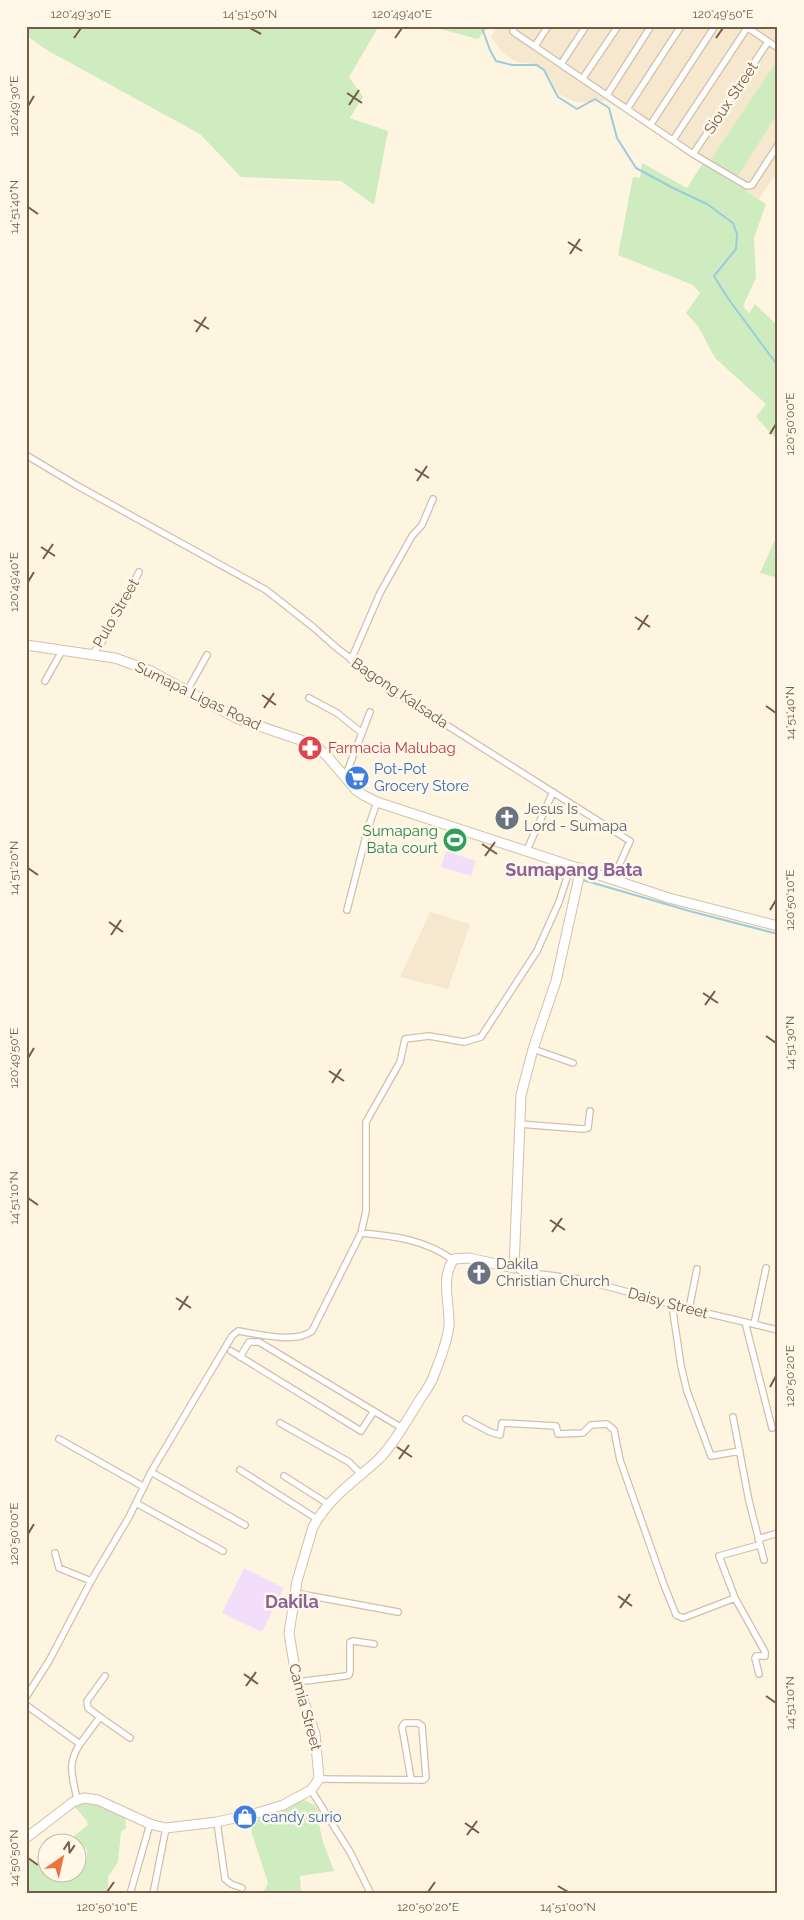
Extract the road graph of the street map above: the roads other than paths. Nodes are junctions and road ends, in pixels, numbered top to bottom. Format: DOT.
graph roads {
  1 [pos="548,26"];
  2 [pos="586,26"];
  3 [pos="618,26"];
  4 [pos="651,26"];
  5 [pos="681,26"];
  6 [pos="715,26"];
  7 [pos="513,27"];
  8 [pos="746,27"];
  9 [pos="768,42"];
  10 [pos="535,46"];
  11 [pos="778,48"];
  12 [pos="561,64"];
  13 [pos="583,78"];
  14 [pos="607,95"];
  15 [pos="627,108"];
  16 [pos="650,124"];
  17 [pos="673,140"];
  18 [pos="778,145"];
  19 [pos="693,154"];
  20 [pos="26,455"];
  21 [pos="433,498"];
  22 [pos="139,572"];
  23 [pos="26,645"];
  24 [pos="62,651"];
  25 [pos="92,654"];
  26 [pos="207,654"];
  27 [pos="351,660"];
  28 [pos="45,681"];
  29 [pos="187,691"];
  30 [pos="309,698"];
  31 [pos="370,712"];
  32 [pos="362,733"];
  33 [pos="345,777"];
  34 [pos="553,792"];
  35 [pos="377,802"];
  36 [pos="526,852"];
  37 [pos="571,865"];
  38 [pos="581,868"];
  39 [pos="613,880"];
  40 [pos="347,910"];
  41 [pos="778,926"];
  42 [pos="533,1049"];
  43 [pos="573,1063"];
  44 [pos="590,1111"];
  45 [pos="519,1124"];
  46 [pos="361,1233"];
  47 [pos="453,1260"];
  48 [pos="514,1268"];
  49 [pos="766,1268"];
  50 [pos="697,1269"];
  51 [pos="672,1305"];
  52 [pos="689,1310"];
  53 [pos="745,1322"];
  54 [pos="754,1324"];
  55 [pos="778,1330"];
  56 [pos="230,1352"];
  57 [pos="240,1357"];
  58 [pos="374,1411"];
  59 [pos="733,1417"];
  60 [pos="466,1418"];
  61 [pos="280,1423"];
  62 [pos="402,1428"];
  63 [pos="772,1428"];
  64 [pos="59,1438"];
  65 [pos="740,1451"];
  66 [pos="240,1470"];
  67 [pos="151,1472"];
  68 [pos="361,1474"];
  69 [pos="284,1476"];
  70 [pos="144,1487"];
  71 [pos="136,1503"];
  72 [pos="328,1504"];
  73 [pos="317,1520"];
  74 [pos="245,1525"];
  75 [pos="778,1533"];
  76 [pos="758,1542"];
  77 [pos="223,1551"];
  78 [pos="54,1553"];
  79 [pos="764,1560"];
  80 [pos="91,1581"];
  81 [pos="295,1593"];
  82 [pos="735,1598"];
  83 [pos="398,1612"];
  84 [pos="374,1644"];
  85 [pos="759,1674"];
  86 [pos="105,1676"];
  87 [pos="297,1682"];
  88 [pos="26,1697"];
  89 [pos="26,1704"];
  90 [pos="100,1717"];
  91 [pos="130,1738"];
  92 [pos="80,1744"];
  93 [pos="319,1779"];
  94 [pos="411,1779"];
  95 [pos="311,1790"];
  96 [pos="77,1800"];
  97 [pos="217,1822"];
  98 [pos="150,1824"];
  99 [pos="166,1828"];
  100 [pos="26,1838"];
  101 [pos="242,1888"];
  102 [pos="130,1894"];
  103 [pos="153,1894"];
  104 [pos="371,1894"];
  1 -- 10 [label="street"];
  2 -- 12 [label="street"];
  3 -- 13 [label="street"];
  4 -- 14 [label="street"];
  5 -- 15 [label="street"];
  6 -- 16 [label="street"];
  7 -- 10 [label="street"];
  8 -- 9 [label="street"];
  8 -- 17 [label="street"];
  9 -- 11 [label="street"];
  9 -- 19 [label="street, Sioux Street"];
  10 -- 12 [label="street"];
  12 -- 13 [label="street"];
  13 -- 14 [label="street"];
  14 -- 15 [label="street"];
  15 -- 16 [label="street"];
  16 -- 17 [label="street"];
  17 -- 19 [label="street"];
  18 -- 19 [label="street"];
  20 -- 27 [label="street, Bagong Kalsada"];
  21 -- 27 [label="street"];
  22 -- 25 [label="street, Pulo Street"];
  23 -- 24 [label="street, Sumapa Ligas Road"];
  24 -- 25 [label="street, Sumapa Ligas Road"];
  24 -- 28 [label="street"];
  25 -- 29 [label="street, Sumapa Ligas Road"];
  26 -- 29 [label="street"];
  27 -- 34 [label="street, Bagong Kalsada"];
  29 -- 33 [label="street, Sumapa Ligas Road"];
  30 -- 32 [label="street"];
  31 -- 32 [label="street"];
  32 -- 33 [label="street"];
  33 -- 35 [label="street, Sumapa Ligas Road"];
  34 -- 36 [label="street"];
  34 -- 39 [label="street, Bagong Kalsada"];
  35 -- 36 [label="street, Sumapa Ligas Road"];
  35 -- 40 [label="street"];
  36 -- 37 [label="street, Sumapa Ligas Road"];
  37 -- 38 [label="street, Sumapa Ligas Road"];
  37 -- 46 [label="street"];
  38 -- 39 [label="street, Sumapa Ligas Road"];
  38 -- 42 [label="street"];
  39 -- 41 [label="street, Sumapa Ligas Road"];
  42 -- 43 [label="street"];
  42 -- 45 [label="street"];
  44 -- 45 [label="street"];
  45 -- 48 [label="street"];
  46 -- 47 [label="street"];
  46 -- 67 [label="street"];
  47 -- 48 [label="street, Daisy Street"];
  47 -- 62 [label="street, Camia Street"];
  48 -- 51 [label="street, Daisy Street"];
  49 -- 54 [label="street"];
  50 -- 52 [label="street"];
  51 -- 52 [label="street, Daisy Street"];
  51 -- 65 [label="street"];
  52 -- 53 [label="street, Daisy Street"];
  53 -- 54 [label="street, Daisy Street"];
  53 -- 63 [label="street"];
  54 -- 55 [label="street, Daisy Street"];
  56 -- 57 [label="street"];
  57 -- 58 [label="street"];
  57 -- 58 [label="street"];
  58 -- 62 [label="street"];
  59 -- 65 [label="street"];
  60 -- 82 [label="street"];
  61 -- 68 [label="street"];
  62 -- 68 [label="street, Camia Street"];
  64 -- 70 [label="street"];
  65 -- 76 [label="street"];
  66 -- 73 [label="street"];
  67 -- 70 [label="street"];
  67 -- 74 [label="street"];
  68 -- 72 [label="street, Camia Street"];
  69 -- 72 [label="street"];
  70 -- 71 [label="street"];
  71 -- 77 [label="street"];
  71 -- 80 [label="street"];
  72 -- 73 [label="street, Camia Street"];
  73 -- 81 [label="street, Camia Street"];
  75 -- 76 [label="street"];
  76 -- 79 [label="street"];
  76 -- 82 [label="street"];
  78 -- 80 [label="street"];
  80 -- 88 [label="street"];
  81 -- 83 [label="street"];
  81 -- 87 [label="street, Camia Street"];
  82 -- 85 [label="street"];
  84 -- 87 [label="street"];
  86 -- 90 [label="street"];
  87 -- 93 [label="street, Camia Street"];
  89 -- 92 [label="street"];
  90 -- 91 [label="street"];
  90 -- 92 [label="street"];
  92 -- 96 [label="street"];
  93 -- 94 [label="street"];
  93 -- 95 [label="street"];
  94 -- 94 [label="street"];
  95 -- 97 [label="street"];
  95 -- 104 [label="street"];
  96 -- 98 [label="street"];
  96 -- 100 [label="street"];
  97 -- 99 [label="street"];
  97 -- 101 [label="street"];
  98 -- 99 [label="street"];
  98 -- 102 [label="street"];
  99 -- 103 [label="street"];
}
